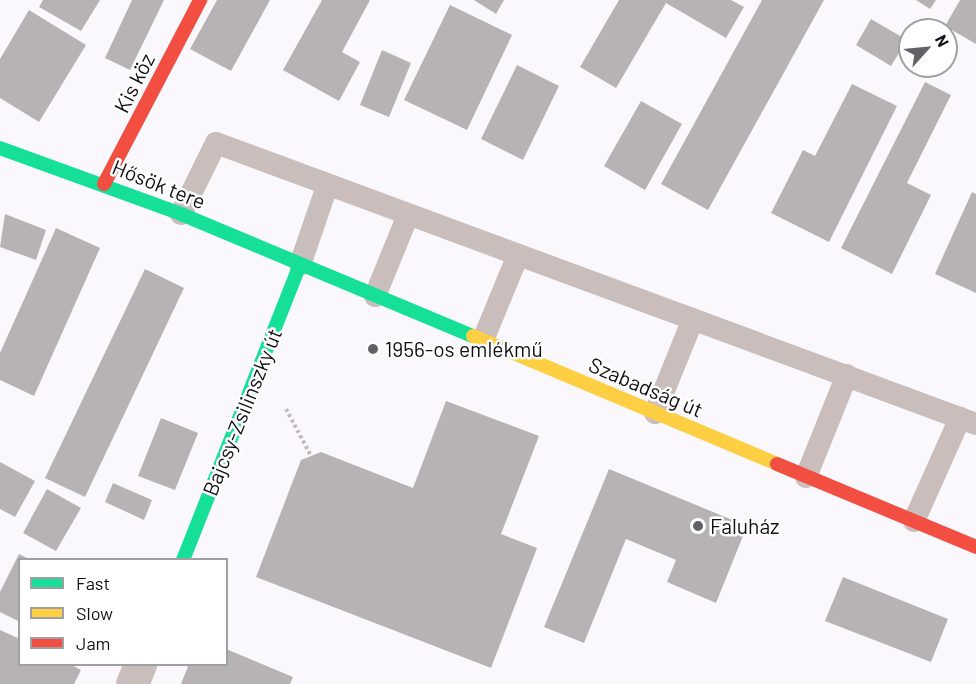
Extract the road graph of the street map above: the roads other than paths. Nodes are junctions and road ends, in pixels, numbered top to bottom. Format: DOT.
graph roads {
  1 [pos="200,0"];
  2 [pos="0,148"];
  3 [pos="104,184"];
  4 [pos="327,186"];
  5 [pos="181,214"];
  6 [pos="408,215"];
  7 [pos="518,255"];
  8 [pos="300,265"];
  9 [pos="375,296"];
  10 [pos="693,319"];
  11 [pos="483,340"];
  12 [pos="847,375"];
  13 [pos="655,413"];
  14 [pos="968,421"];
  15 [pos="806,477"];
  16 [pos="914,521"];
  17 [pos="976,548"];
  18 [pos="184,558"];
  19 [pos="139,666"];
  20 [pos="132,684"];
  1 -- 3 [label="main road, Kis köz"];
  2 -- 3 [label="main road, Hősök tere"];
  3 -- 5 [label="main road, Hősök tere"];
  4 -- 5 [label="lane"];
  4 -- 6 [label="lane"];
  4 -- 8 [label="lane"];
  5 -- 8 [label="main road, Hősök tere"];
  6 -- 7 [label="lane"];
  6 -- 9 [label="lane"];
  7 -- 10 [label="lane"];
  7 -- 11 [label="lane"];
  8 -- 9 [label="main road, Szabadság út"];
  8 -- 18 [label="main road, Bajcsy-Zsilinszky út"];
  9 -- 11 [label="main road, Szabadság út"];
  10 -- 12 [label="lane"];
  10 -- 13 [label="lane"];
  11 -- 13 [label="main road, Szabadság út"];
  12 -- 14 [label="lane"];
  12 -- 15 [label="lane"];
  13 -- 15 [label="main road, Szabadság út"];
  14 -- 16 [label="lane"];
  15 -- 16 [label="main road, Szabadság út"];
  16 -- 17 [label="main road, Szabadság út"];
  19 -- 20 [label="street"];
}
